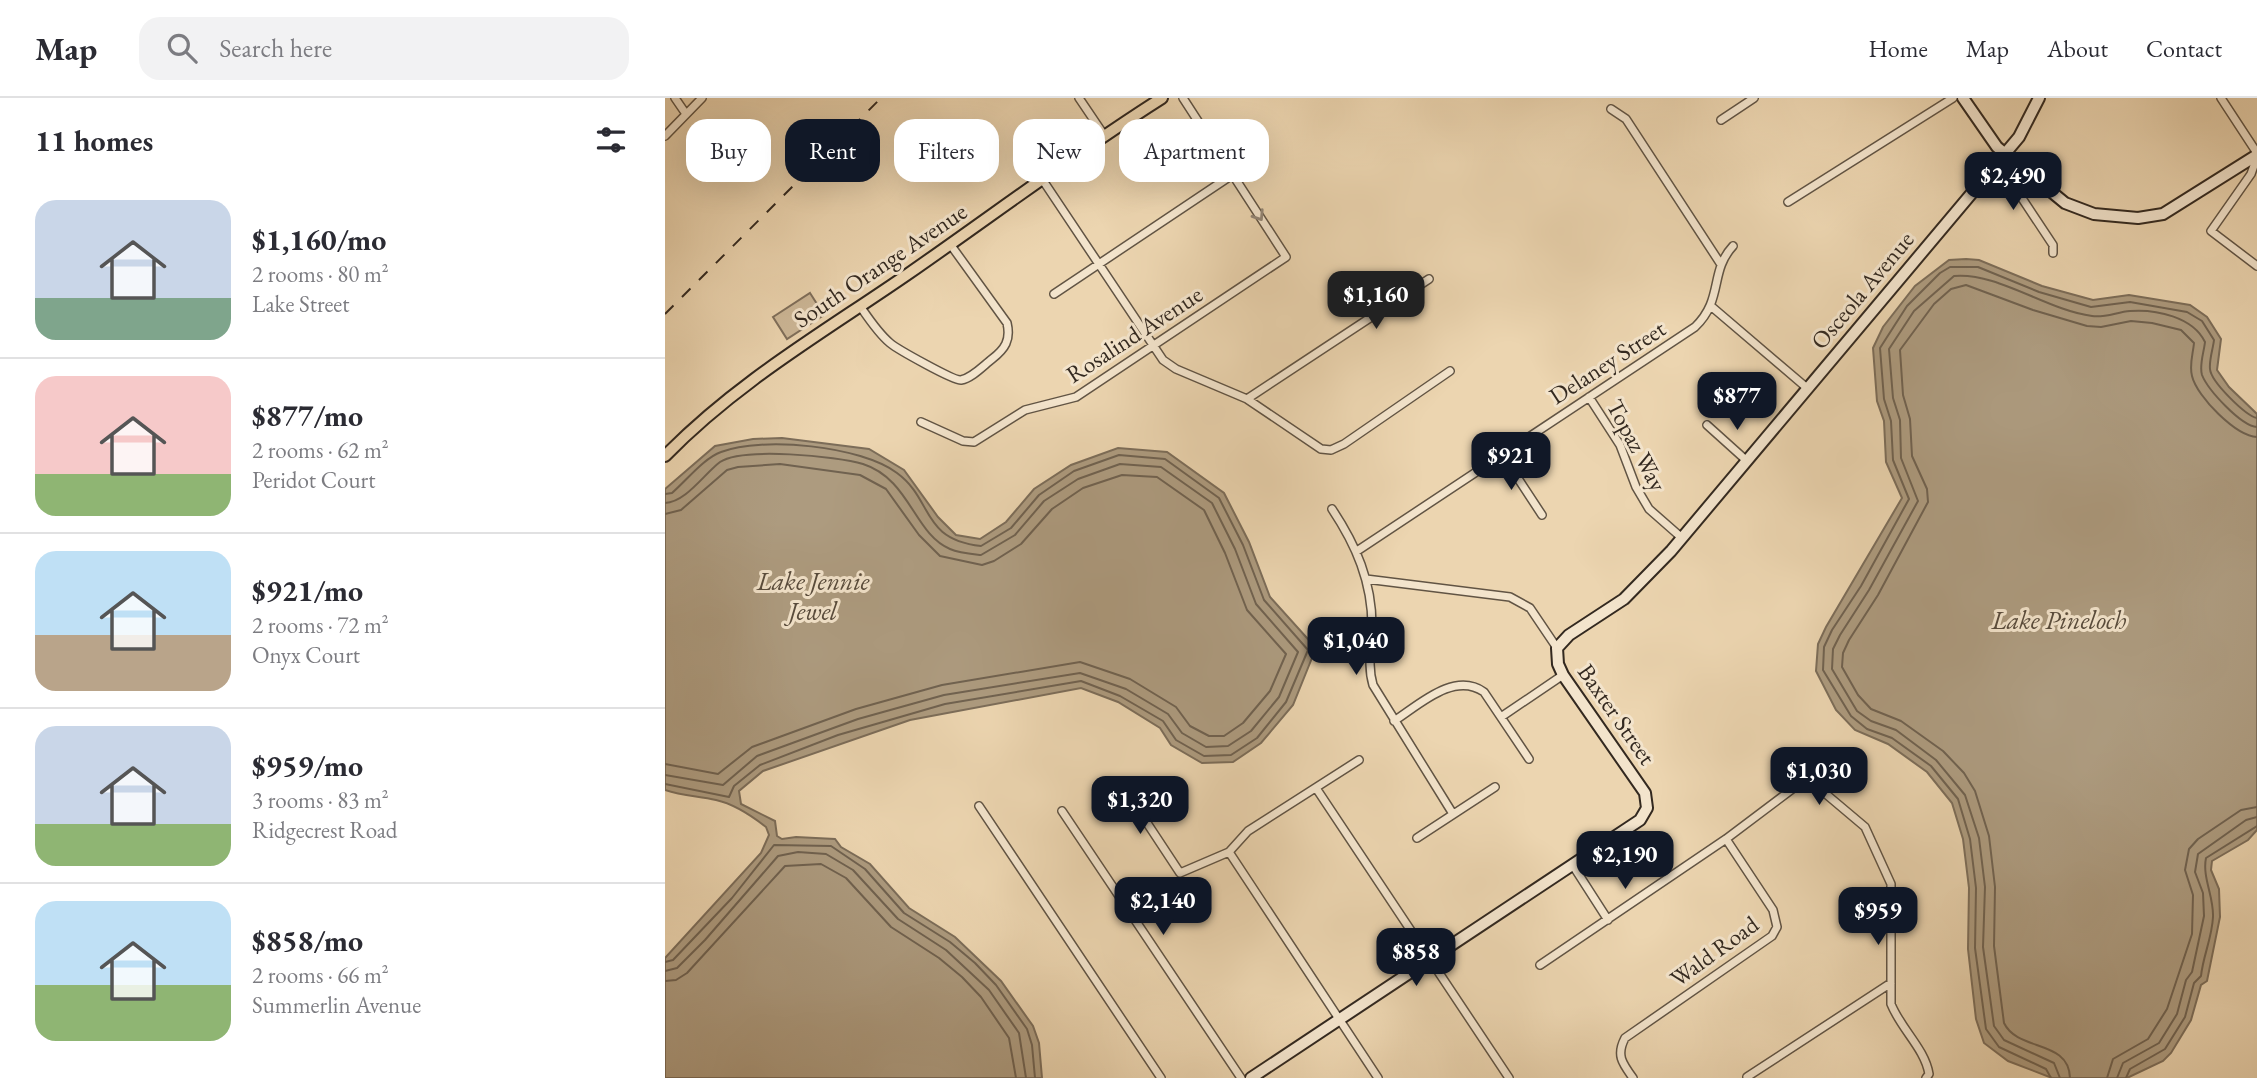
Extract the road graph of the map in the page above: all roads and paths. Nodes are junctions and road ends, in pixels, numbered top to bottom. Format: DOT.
graph roads {
  1 [pos="675,98"];
  2 [pos="702,98"];
  3 [pos="1079,98"];
  4 [pos="1163,98"];
  5 [pos="1183,98"];
  6 [pos="1754,98"];
  7 [pos="1953,98"];
  8 [pos="1963,98"];
  9 [pos="2039,98"];
  10 [pos="2221,98"];
  11 [pos="1611,109"];
  12 [pos="686,114"];
  13 [pos="1093,119"];
  14 [pos="1196,119"];
  15 [pos="1721,120"];
  16 [pos="1105,134"];
  17 [pos="665,136"];
  18 [pos="2257,155"];
  19 [pos="2002,158"];
  20 [pos="1038,182"];
  21 [pos="1044,182"];
  22 [pos="1221,182"];
  23 [pos="1237,182"];
  24 [pos="1788,202"];
  25 [pos="950,244"];
  26 [pos="1734,246"];
  27 [pos="2053,253"];
  28 [pos="1099,263"];
  29 [pos="1720,264"];
  30 [pos="2257,267"];
  31 [pos="1429,279"];
  32 [pos="1054,294"];
  33 [pos="860,306"];
  34 [pos="1712,307"];
  35 [pos="1152,347"];
  36 [pos="1450,371"];
  37 [pos="1807,388"];
  38 [pos="1589,397"];
  39 [pos="1247,399"];
  40 [pos="921,422"];
  41 [pos="1707,425"];
  42 [pos="1503,454"];
  43 [pos="665,456"];
  44 [pos="1747,461"];
  45 [pos="1332,509"];
  46 [pos="1542,515"];
  47 [pos="1682,538"];
  48 [pos="1357,551"];
  49 [pos="1366,579"];
  50 [pos="1557,648"];
  51 [pos="1563,675"];
  52 [pos="1501,717"];
  53 [pos="1394,721"];
  54 [pos="1529,759"];
  55 [pos="1359,760"];
  56 [pos="1122,785"];
  57 [pos="1495,787"];
  58 [pos="1316,788"];
  59 [pos="979,806"];
  60 [pos="1062,811"];
  61 [pos="1453,814"];
  62 [pos="1417,838"];
  63 [pos="1726,839"];
  64 [pos="1229,852"];
  65 [pos="1572,864"];
  66 [pos="1608,920"];
  67 [pos="1429,960"];
  68 [pos="1540,965"];
  69 [pos="1891,983"];
  70 [pos="1339,1020"];
  71 [pos="1928,1076"];
  72 [pos="1747,1077"];
  73 [pos="1161,1078"];
  74 [pos="1241,1078"];
  75 [pos="1251,1078"];
  76 [pos="1378,1078"];
  77 [pos="1509,1078"];
  78 [pos="1633,1078"];
  1 -- 12 [label="street"];
  2 -- 12 [label="street"];
  3 -- 13 [label="street"];
  4 -- 16 [label="main road, South Orange Avenue"];
  5 -- 14 [label="street"];
  6 -- 15 [label="street"];
  7 -- 24 [label="street"];
  8 -- 19 [label="street"];
  9 -- 19 [label="street, Osceola Avenue"];
  10 -- 18 [label="street"];
  11 -- 29 [label="street"];
  12 -- 17 [label="street"];
  18 -- 19 [label="street"];
  18 -- 30 [label="street"];
  19 -- 27 [label="street"];
  19 -- 37 [label="street, Osceola Avenue"];
  20 -- 25 [label="main road, South Orange Avenue"];
  21 -- 28 [label="street"];
  22 -- 28 [label="street"];
  23 -- 35 [label="street, Rosalind Avenue, one-way"];
  25 -- 33 [label="main road, South Orange Avenue"];
  25 -- 33 [label="street"];
  26 -- 29 [label="street"];
  28 -- 32 [label="street"];
  28 -- 35 [label="street"];
  29 -- 34 [label="street"];
  31 -- 39 [label="street"];
  33 -- 43 [label="main road, South Orange Avenue"];
  34 -- 37 [label="street"];
  34 -- 38 [label="street, Delaney Street"];
  35 -- 39 [label="street"];
  35 -- 40 [label="street, Rosalind Avenue"];
  36 -- 39 [label="street"];
  37 -- 44 [label="street, Osceola Avenue"];
  38 -- 42 [label="street, Delaney Street"];
  38 -- 47 [label="street, Topaz Way"];
  41 -- 44 [label="street"];
  42 -- 46 [label="street"];
  42 -- 48 [label="street, Delaney Street"];
  44 -- 47 [label="street, Osceola Avenue"];
  45 -- 48 [label="street"];
  47 -- 50 [label="street, Osceola Avenue"];
  48 -- 49 [label="street"];
  49 -- 50 [label="street, Baxter Street"];
  49 -- 53 [label="street"];
  50 -- 51 [label="street, Baxter Street"];
  51 -- 52 [label="street"];
  51 -- 65 [label="street, Baxter Street"];
  52 -- 53 [label="street"];
  52 -- 54 [label="street"];
  53 -- 61 [label="street"];
  55 -- 58 [label="street"];
  56 -- 64 [label="street"];
  57 -- 61 [label="street"];
  58 -- 64 [label="street"];
  58 -- 67 [label="street"];
  59 -- 73 [label="street"];
  60 -- 74 [label="street"];
  61 -- 62 [label="street"];
  63 -- 66 [label="street"];
  63 -- 69 [label="street"];
  63 -- 78 [label="street, Wald Road"];
  64 -- 70 [label="street"];
  65 -- 66 [label="street"];
  65 -- 67 [label="street"];
  66 -- 68 [label="street"];
  67 -- 70 [label="street"];
  67 -- 77 [label="street"];
  69 -- 71 [label="street"];
  69 -- 72 [label="street"];
  70 -- 75 [label="street"];
  70 -- 76 [label="street"];
}
